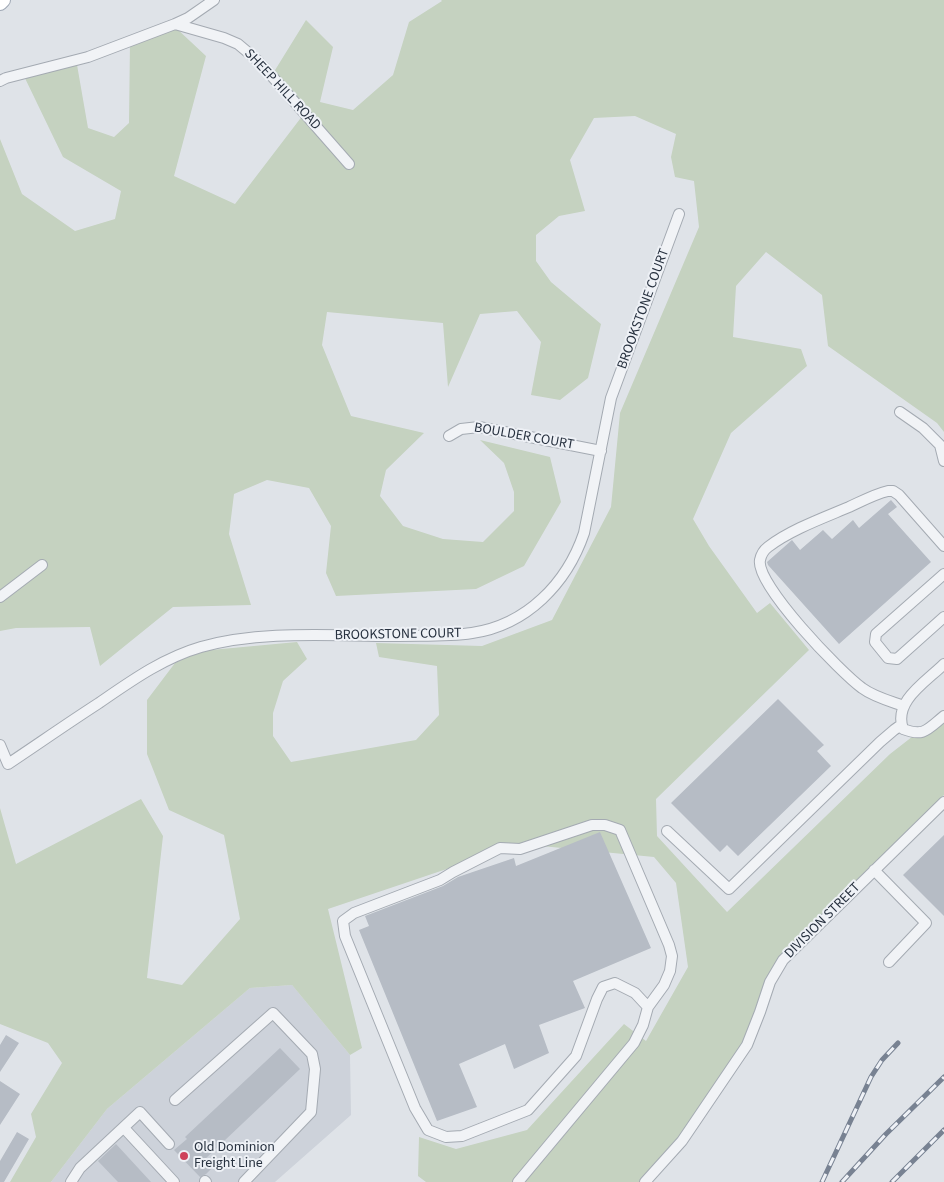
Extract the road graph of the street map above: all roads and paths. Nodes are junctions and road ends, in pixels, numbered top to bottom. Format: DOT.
graph roads {
  1 [pos="3,0"];
  2 [pos="214,0"];
  3 [pos="0,3"];
  4 [pos="175,24"];
  5 [pos="0,81"];
  6 [pos="349,164"];
  7 [pos="680,214"];
  8 [pos="900,412"];
  9 [pos="449,436"];
  10 [pos="601,451"];
  11 [pos="944,461"];
  12 [pos="944,546"];
  13 [pos="42,565"];
  14 [pos="944,574"];
  15 [pos="0,596"];
  16 [pos="944,617"];
  17 [pos="944,664"];
  18 [pos="904,706"];
  19 [pos="944,716"];
  20 [pos="901,725"];
  21 [pos="0,745"];
  22 [pos="4,768"];
  23 [pos="944,802"];
  24 [pos="667,831"];
  25 [pos="874,870"];
  26 [pos="889,962"];
  27 [pos="648,1007"];
  28 [pos="175,1100"];
  29 [pos="124,1128"];
  30 [pos="169,1144"];
  31 [pos="71,1182"];
  32 [pos="174,1182"];
  33 [pos="244,1182"];
  34 [pos="518,1182"];
  35 [pos="644,1182"];
  1 -- 3 [label="main road"];
  2 -- 4 [label="street"];
  4 -- 5 [label="street"];
  4 -- 6 [label="street, SHEEP HILL ROAD"];
  7 -- 10 [label="street, BROOKSTONE COURT"];
  8 -- 11 [label="street"];
  9 -- 10 [label="street, BOULDER COURT"];
  10 -- 22 [label="street, BROOKSTONE COURT"];
  12 -- 18 [label="street"];
  13 -- 15 [label="street"];
  14 -- 16 [label="street"];
  17 -- 18 [label="street"];
  18 -- 20 [label="street"];
  19 -- 20 [label="street"];
  20 -- 24 [label="street"];
  21 -- 22 [label="street, BROOKSTONE COURT"];
  23 -- 25 [label="street, DIVISION STREET"];
  25 -- 26 [label="street"];
  25 -- 35 [label="street, DIVISION STREET"];
  27 -- 27 [label="street"];
  27 -- 34 [label="street"];
  28 -- 33 [label="street"];
  29 -- 30 [label="street"];
  29 -- 31 [label="street"];
  29 -- 32 [label="street"];
}
